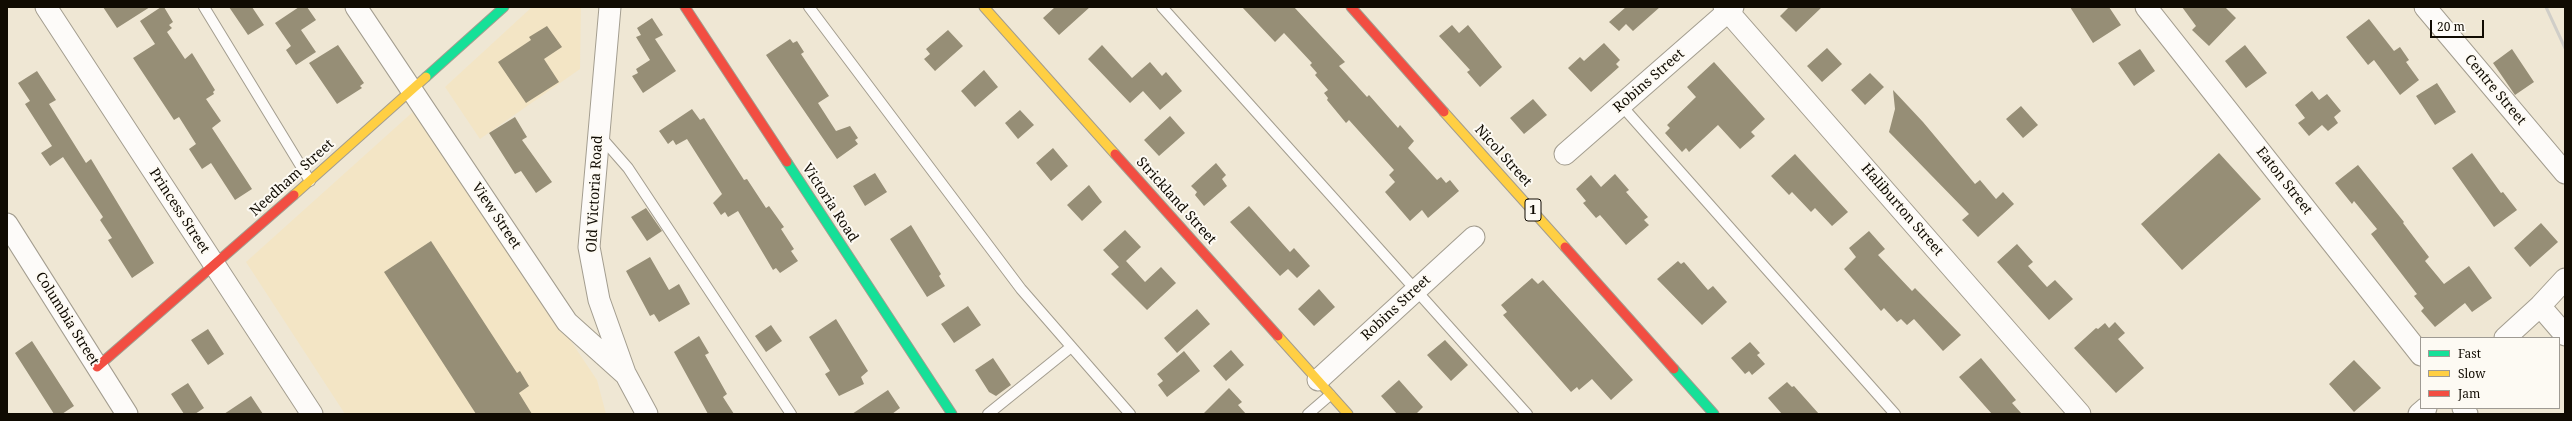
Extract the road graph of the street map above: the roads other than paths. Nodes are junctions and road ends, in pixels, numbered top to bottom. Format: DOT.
graph roads {
  1 [pos="46,7"];
  2 [pos="204,7"];
  3 [pos="356,7"];
  4 [pos="504,7"];
  5 [pos="610,7"];
  6 [pos="685,7"];
  7 [pos="809,7"];
  8 [pos="984,7"];
  9 [pos="1162,7"];
  10 [pos="1351,7"];
  11 [pos="2146,7"];
  12 [pos="2425,7"];
  13 [pos="1728,8"];
  14 [pos="412,90"];
  15 [pos="1621,106"];
  16 [pos="599,135"];
  17 [pos="1565,154"];
  18 [pos="2565,173"];
  19 [pos="310,181"];
  20 [pos="7,224"];
  21 [pos="1474,237"];
  22 [pos="216,266"];
  23 [pos="2565,279"];
  24 [pos="1416,290"];
  25 [pos="2540,306"];
  26 [pos="2565,335"];
  27 [pos="2506,337"];
  28 [pos="1071,348"];
  29 [pos="2420,354"];
  30 [pos="97,367"];
  31 [pos="626,375"];
  32 [pos="1324,387"];
  33 [pos="128,414"];
  34 [pos="312,414"];
  35 [pos="647,414"];
  36 [pos="791,414"];
  37 [pos="952,414"];
  38 [pos="988,414"];
  39 [pos="1130,414"];
  40 [pos="1308,414"];
  41 [pos="1348,414"];
  42 [pos="1527,414"];
  43 [pos="1714,414"];
  44 [pos="1895,414"];
  45 [pos="2080,414"];
  1 -- 22 [label="street, Princess Street"];
  2 -- 19 [label="lane"];
  3 -- 14 [label="street, View Street"];
  4 -- 14 [label="main road, Needham Street"];
  5 -- 16 [label="street, Old Victoria Road"];
  6 -- 37 [label="main road, Victoria Road"];
  7 -- 28 [label="lane"];
  8 -- 32 [label="main road, Strickland Street"];
  9 -- 24 [label="lane"];
  10 -- 43 [label="main road, Nicol Street / 1"];
  11 -- 29 [label="street, Eaton Street"];
  12 -- 18 [label="street, Centre Street"];
  13 -- 15 [label="street, Robins Street"];
  13 -- 45 [label="street, Haliburton Street"];
  14 -- 19 [label="main road, Needham Street"];
  14 -- 31 [label="street, View Street"];
  15 -- 17 [label="street, Robins Street"];
  15 -- 44 [label="lane"];
  16 -- 31 [label="street, Old Victoria Road"];
  16 -- 36 [label="lane"];
  19 -- 22 [label="main road, Needham Street"];
  20 -- 30 [label="street, Columbia Street"];
  21 -- 24 [label="street, Robins Street"];
  22 -- 30 [label="main road, Needham Street"];
  22 -- 34 [label="street, Princess Street"];
  23 -- 25 [label="street"];
  24 -- 32 [label="street, Robins Street"];
  24 -- 42 [label="lane"];
  25 -- 26 [label="street"];
  25 -- 27 [label="street"];
  28 -- 38 [label="lane"];
  28 -- 39 [label="lane"];
  30 -- 33 [label="street, Columbia Street"];
  31 -- 35 [label="street, View Street"];
  32 -- 40 [label="lane"];
  32 -- 41 [label="main road, Strickland Street"];
}
